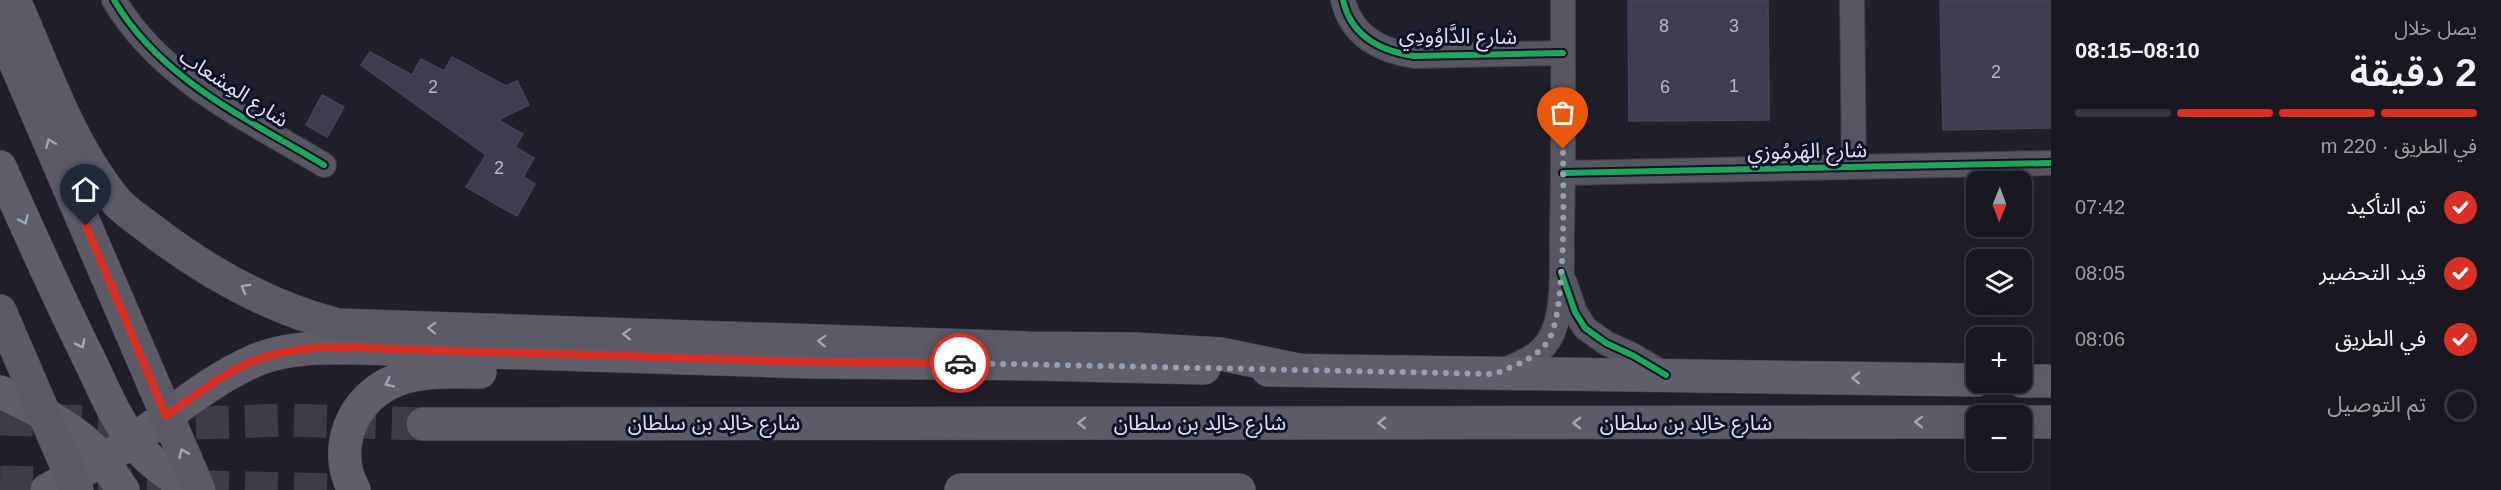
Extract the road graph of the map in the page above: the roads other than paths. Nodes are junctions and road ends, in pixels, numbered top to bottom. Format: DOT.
graph roads {
  1 [pos="14,0"];
  2 [pos="114,0"];
  3 [pos="1343,0"];
  4 [pos="1563,0"];
  5 [pos="1852,0"];
  6 [pos="0,27"];
  7 [pos="1563,53"];
  8 [pos="2051,163"];
  9 [pos="324,165"];
  10 [pos="1854,166"];
  11 [pos="0,167"];
  12 [pos="1563,173"];
  13 [pos="1561,272"];
  14 [pos="0,311"];
  15 [pos="1032,364"];
  16 [pos="1298,370"];
  17 [pos="1495,374"];
  18 [pos="1666,375"];
  19 [pos="1966,380"];
  20 [pos="2032,381"];
  21 [pos="2051,381"];
  22 [pos="0,392"];
  23 [pos="46,414"];
  24 [pos="166,416"];
  25 [pos="1966,422"];
  26 [pos="2032,422"];
  27 [pos="2051,422"];
  28 [pos="423,424"];
  29 [pos="133,441"];
  30 [pos="103,460"];
  31 [pos="65,486"];
  32 [pos="123,490"];
  33 [pos="193,490"];
  34 [pos="199,490"];
  35 [pos="354,490"];
  36 [pos="961,490"];
  37 [pos="1239,490"];
  16 -- 1 [label="highway, one-way"];
  2 -- 9 [label="street, شارع المِشعاب"];
  3 -- 7 [label="street, شارع الدَّاوُودِي"];
  4 -- 7 [label="street"];
  5 -- 10 [label="street"];
  24 -- 6 [label="highway, one-way"];
  7 -- 12 [label="street"];
  8 -- 10 [label="street, شارع الهَرمُوزي"];
  10 -- 12 [label="street, شارع الهَرمُوزي"];
  11 -- 29 [label="main road, one-way"];
  12 -- 13 [label="street"];
  13 -- 17 [label="street"];
  13 -- 18 [label="street"];
  14 -- 23 [label="highway"];
  15 -- 16 [label="main road"];
  15 -- 24 [label="main road"];
  15 -- 35 [label="main road, one-way"];
  16 -- 17 [label="main road"];
  17 -- 18 [label="main road"];
  19 -- 18 [label="main road, one-way"];
  20 -- 21 [label="main road"];
  22 -- 23 [label="main road"];
  23 -- 30 [label="main road"];
  23 -- 31 [label="highway"];
  24 -- 29 [label="main road"];
  34 -- 24 [label="highway, one-way"];
  25 -- 28 [label="main road, شارع خالِد بن سلطان, one-way"];
  26 -- 27 [label="main road"];
  29 -- 30 [label="main road"];
  29 -- 33 [label="main road"];
  30 -- 31 [label="main road"];
  30 -- 32 [label="main road"];
  36 -- 37 [label="main road"];
}
